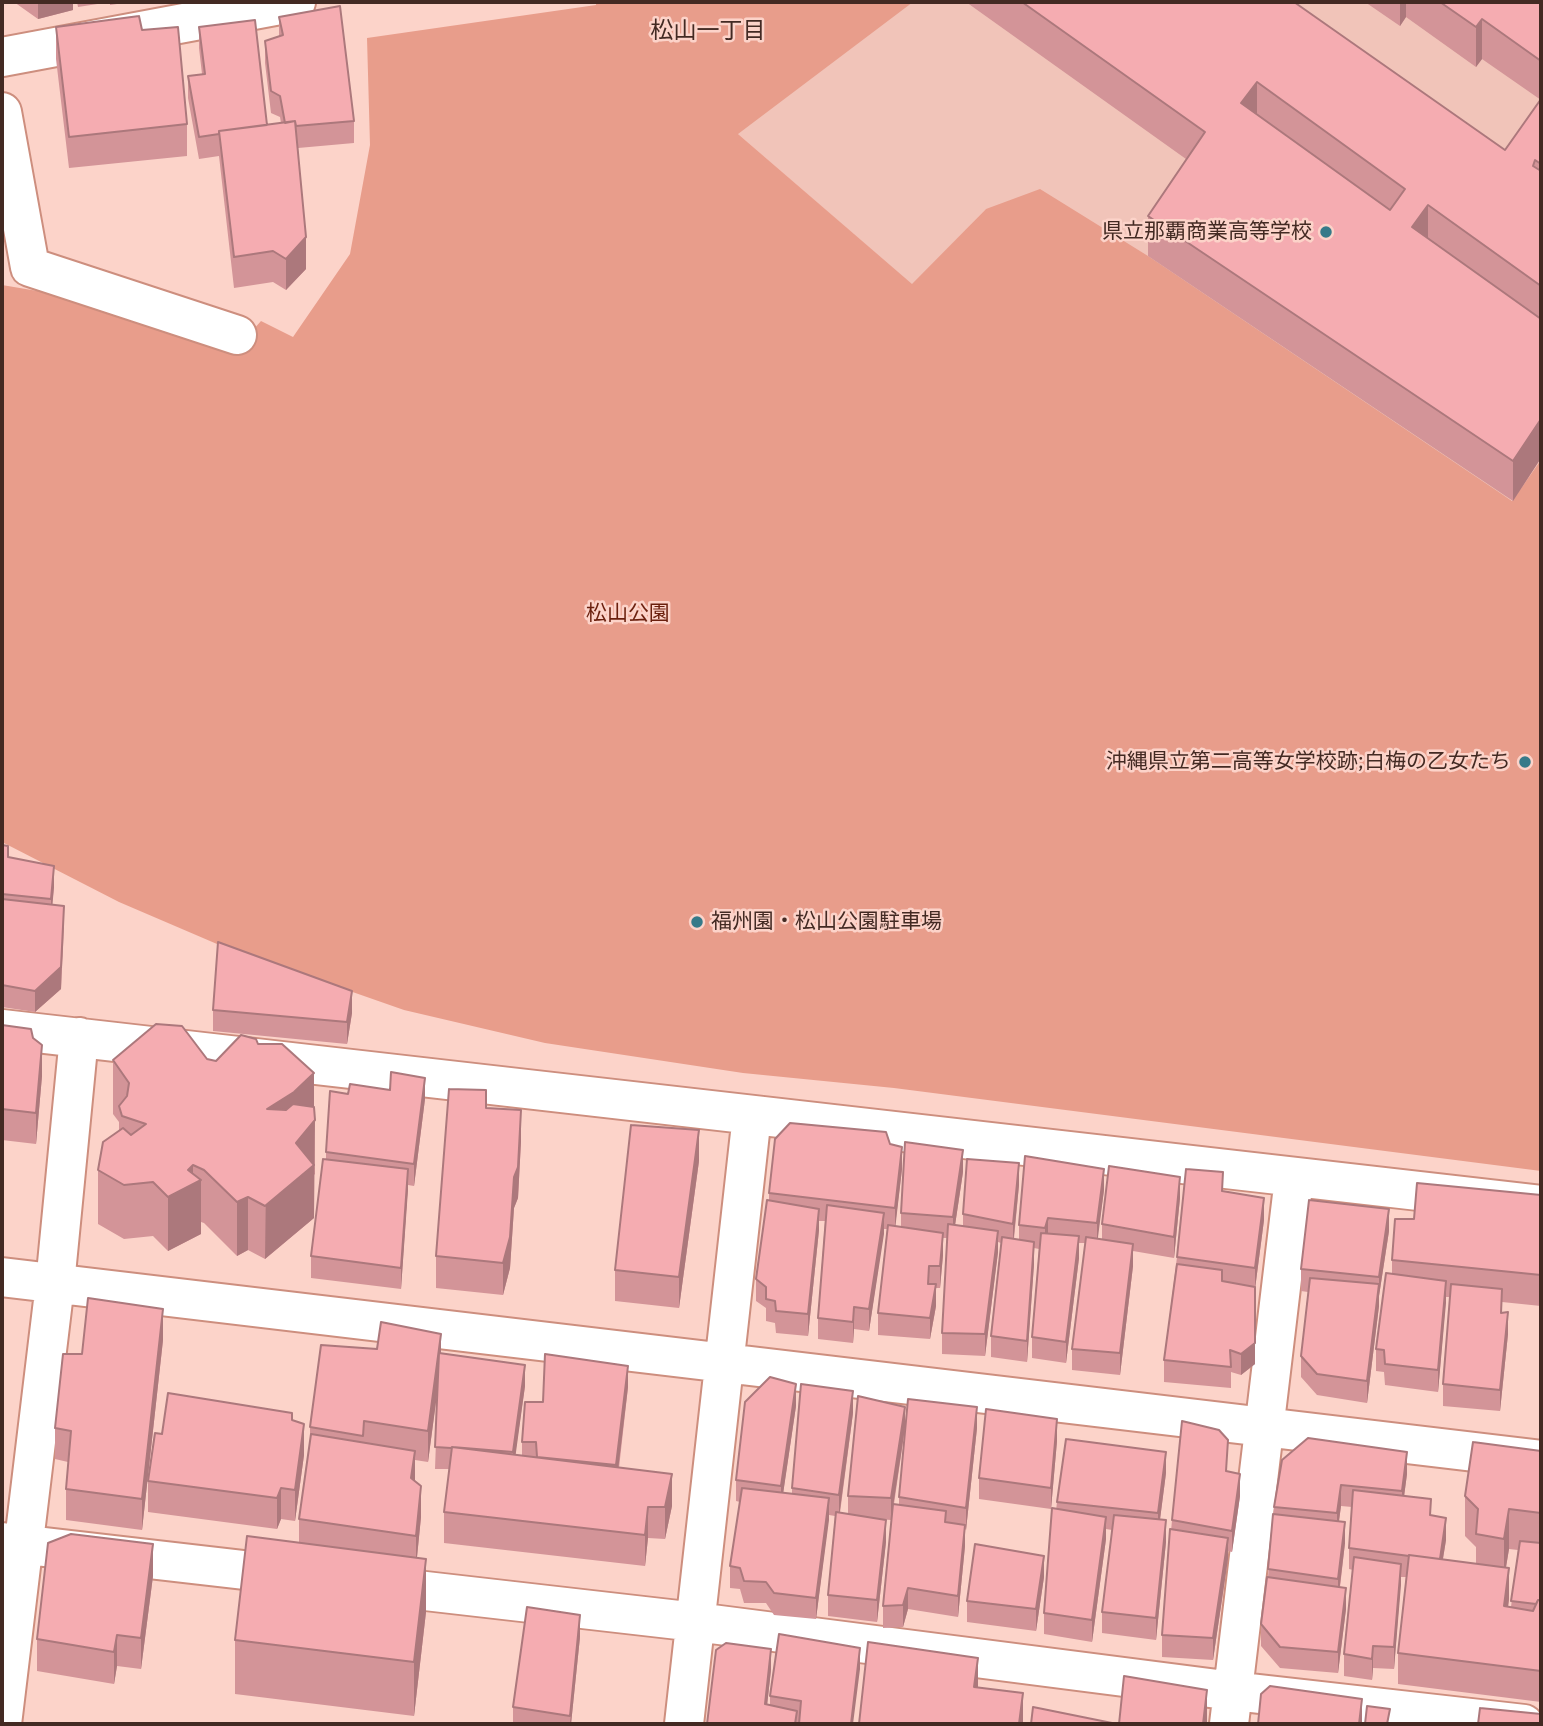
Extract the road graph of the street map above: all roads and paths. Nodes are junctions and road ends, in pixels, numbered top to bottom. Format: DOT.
graph roads {
  1 [pos="296,2"];
  2 [pos="2,57"];
  3 [pos="2,112"];
  4 [pos="237,335"];
  5 [pos="2,1029"];
  6 [pos="79,1037"];
  7 [pos="752,1115"];
  8 [pos="1294,1178"];
  9 [pos="1541,1205"];
  10 [pos="2,1277"];
  11 [pos="55,1284"];
  12 [pos="724,1363"];
  13 [pos="1263,1428"];
  14 [pos="1541,1460"];
  15 [pos="13,1543"];
  16 [pos="695,1622"];
  17 [pos="1231,1708"];
  18 [pos="2,1724"];
  19 [pos="684,1724"];
  20 [pos="1524,1724"];
  1 -- 2 [label="street"];
  3 -- 4 [label="street"];
  5 -- 6 [label="street"];
  6 -- 7 [label="street"];
  6 -- 11 [label="street"];
  7 -- 8 [label="street"];
  7 -- 12 [label="street"];
  8 -- 9 [label="street"];
  8 -- 13 [label="street"];
  10 -- 11 [label="street"];
  11 -- 12 [label="street"];
  11 -- 15 [label="street"];
  12 -- 13 [label="street"];
  12 -- 16 [label="street"];
  13 -- 14 [label="street"];
  13 -- 17 [label="street"];
  15 -- 16 [label="street"];
  15 -- 18 [label="street"];
  16 -- 17 [label="street"];
  16 -- 19 [label="street"];
  17 -- 20 [label="street"];
}
